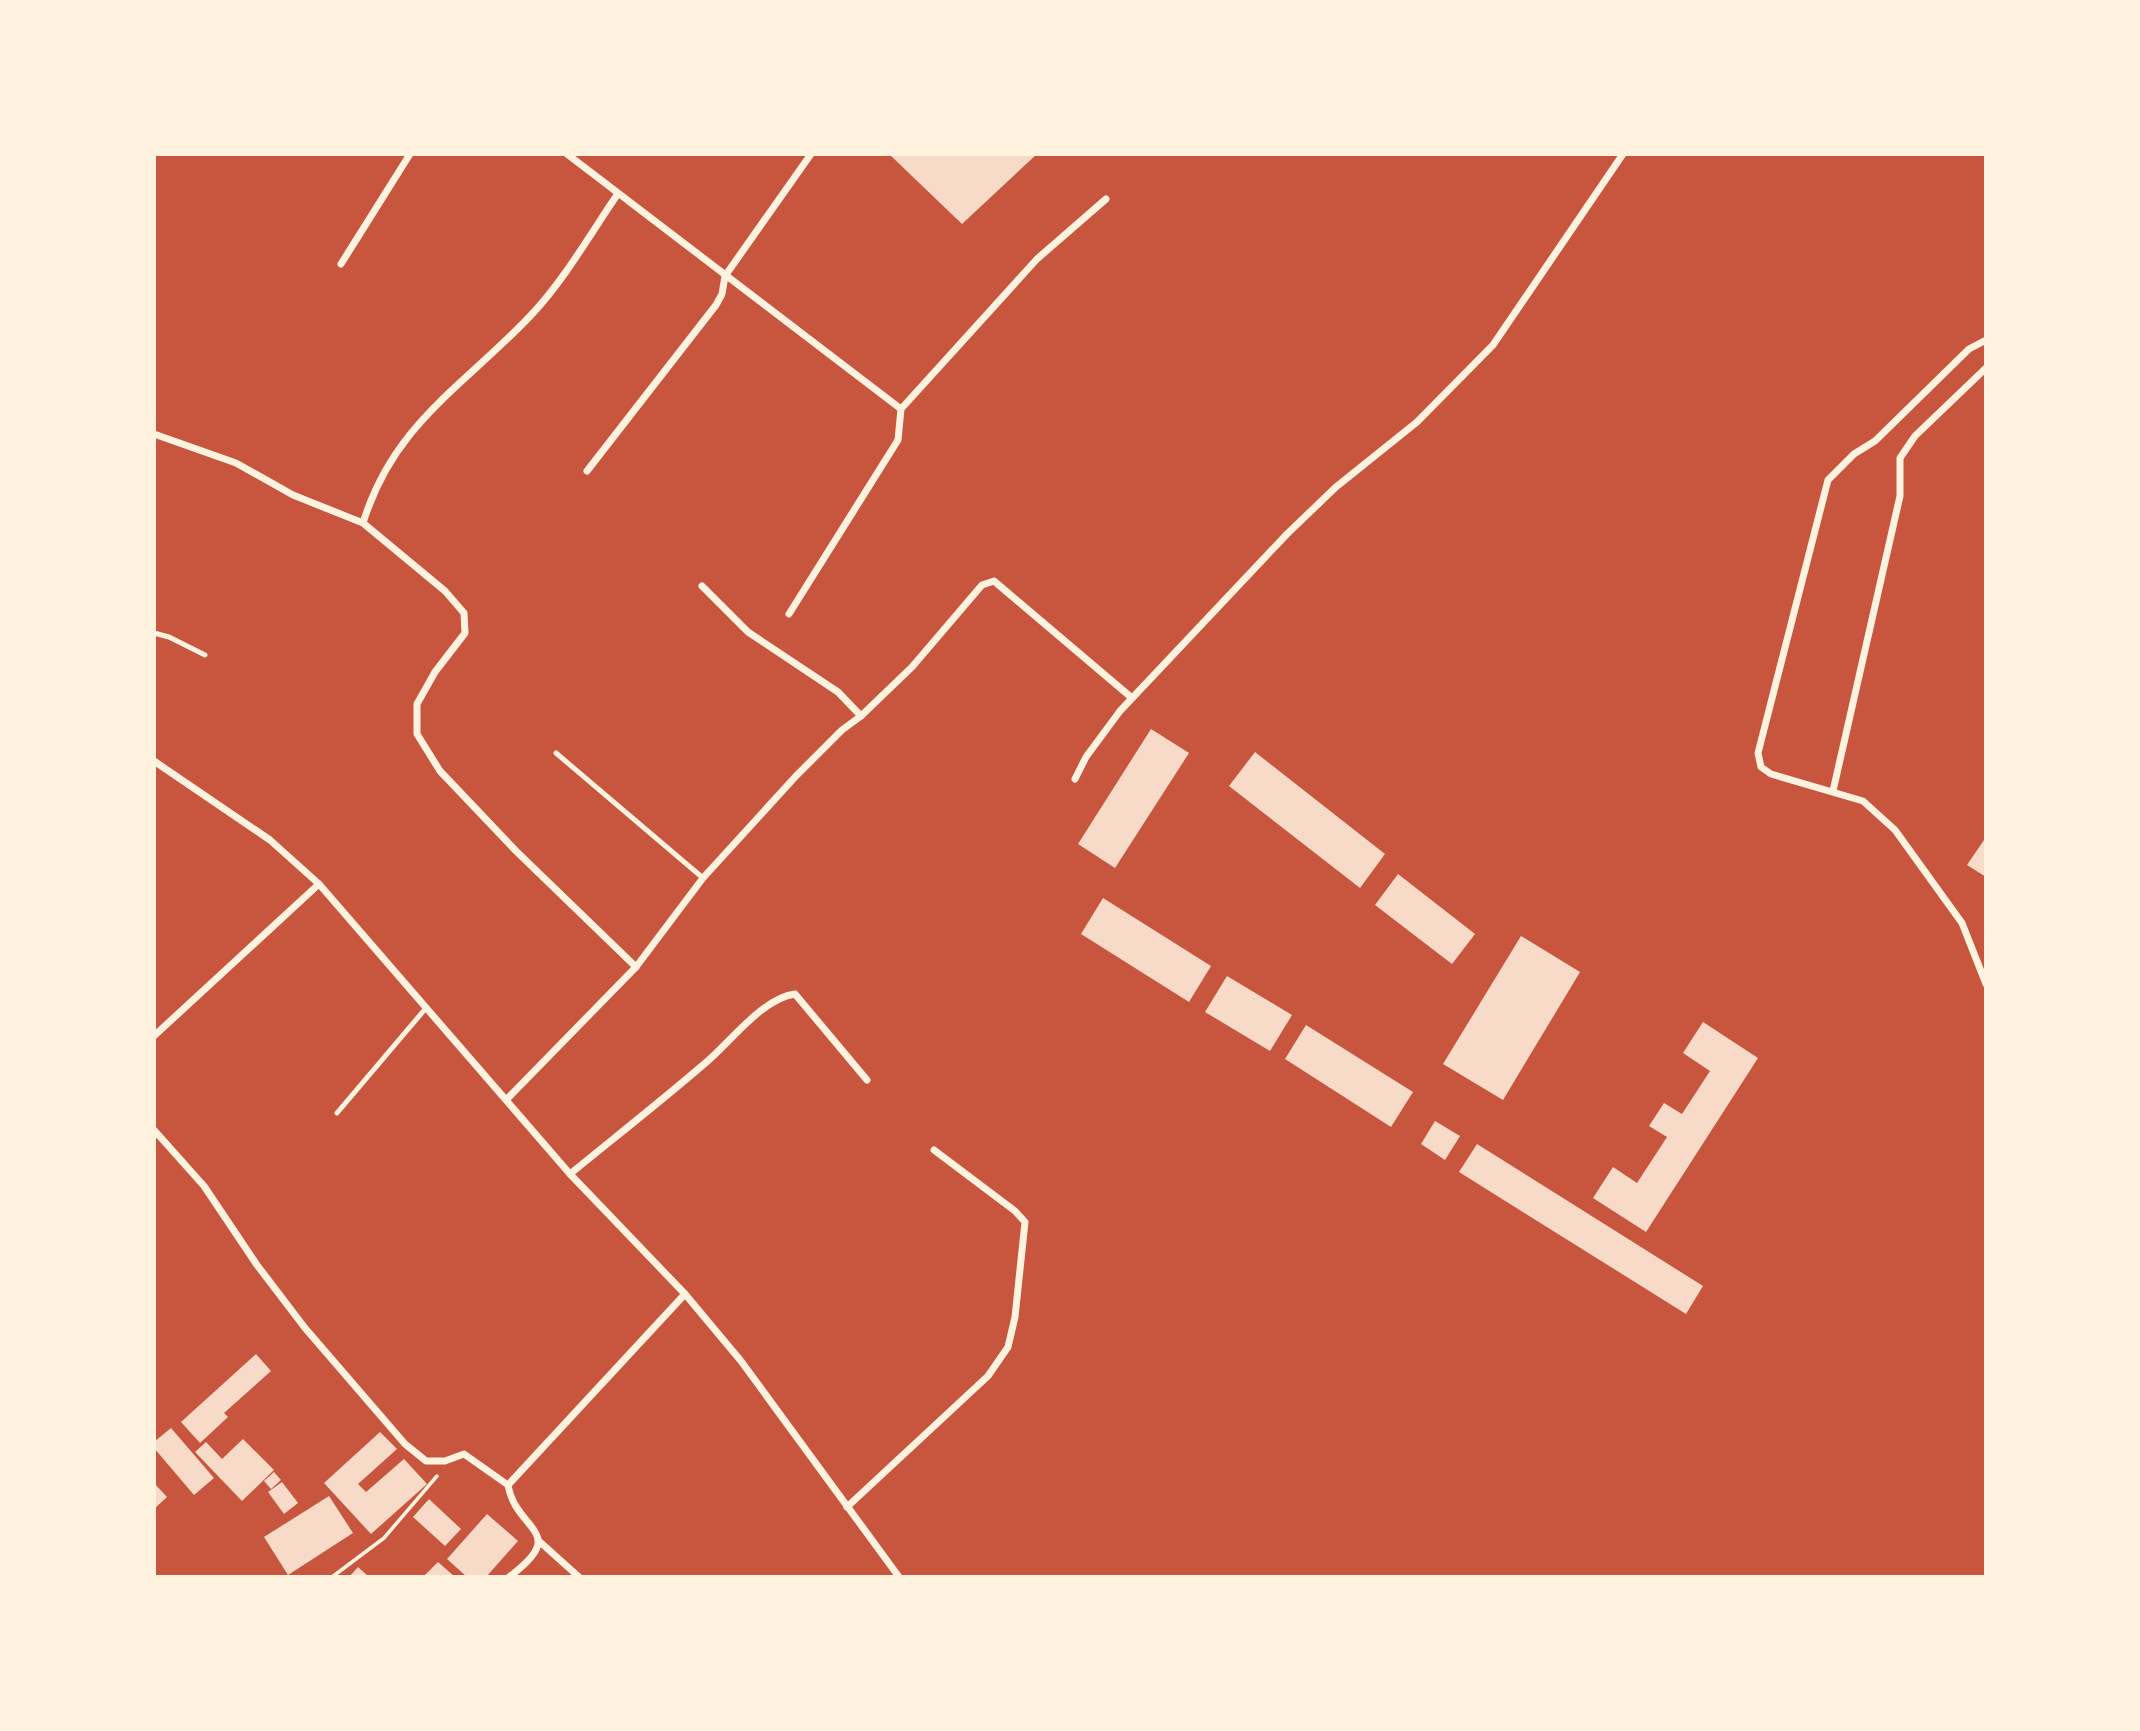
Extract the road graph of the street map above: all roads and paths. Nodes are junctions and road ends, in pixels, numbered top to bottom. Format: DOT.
graph roads {
  1 [pos="410,154"];
  2 [pos="567,154"];
  3 [pos="811,154"];
  4 [pos="1623,154"];
  5 [pos="617,195"];
  6 [pos="1106,199"];
  7 [pos="341,264"];
  8 [pos="725,276"];
  9 [pos="1986,340"];
  10 [pos="1986,368"];
  11 [pos="901,409"];
  12 [pos="154,434"];
  13 [pos="587,471"];
  14 [pos="363,523"];
  15 [pos="702,586"];
  16 [pos="789,614"];
  17 [pos="154,633"];
  18 [pos="205,655"];
  19 [pos="1132,698"];
  20 [pos="861,716"];
  21 [pos="556,752"];
  22 [pos="154,761"];
  23 [pos="1075,779"];
  24 [pos="1833,791"];
  25 [pos="703,878"];
  26 [pos="319,884"];
  27 [pos="636,967"];
  28 [pos="1986,984"];
  29 [pos="426,1007"];
  30 [pos="154,1036"];
  31 [pos="867,1080"];
  32 [pos="507,1099"];
  33 [pos="337,1113"];
  34 [pos="154,1130"];
  35 [pos="934,1150"];
  36 [pos="570,1174"];
  37 [pos="685,1294"];
  38 [pos="443,1461"];
  39 [pos="508,1485"];
  40 [pos="846,1507"];
  41 [pos="540,1542"];
  42 [pos="332,1577"];
  43 [pos="509,1577"];
  44 [pos="579,1577"];
  45 [pos="900,1577"];
  1 -- 7 [label="street"];
  2 -- 5 [label="street"];
  3 -- 8 [label="street"];
  4 -- 19 [label="street"];
  5 -- 8 [label="street"];
  5 -- 14 [label="street"];
  6 -- 11 [label="street"];
  8 -- 11 [label="street"];
  8 -- 13 [label="street"];
  9 -- 24 [label="street"];
  10 -- 24 [label="street"];
  11 -- 16 [label="street"];
  12 -- 14 [label="street"];
  14 -- 27 [label="street"];
  15 -- 20 [label="street"];
  17 -- 18 [label="lane"];
  19 -- 20 [label="street"];
  19 -- 23 [label="street"];
  20 -- 25 [label="street"];
  21 -- 25 [label="lane"];
  22 -- 26 [label="street"];
  24 -- 28 [label="street"];
  25 -- 27 [label="street"];
  26 -- 29 [label="street"];
  26 -- 30 [label="street"];
  27 -- 32 [label="street"];
  29 -- 32 [label="street"];
  29 -- 33 [label="lane"];
  31 -- 36 [label="street"];
  32 -- 36 [label="street"];
  34 -- 38 [label="street"];
  35 -- 40 [label="street"];
  36 -- 37 [label="street"];
  37 -- 39 [label="street"];
  37 -- 40 [label="street"];
  38 -- 39 [label="street"];
  38 -- 42 [label="path"];
  39 -- 41 [label="street"];
  40 -- 45 [label="street"];
  41 -- 43 [label="street"];
  41 -- 44 [label="street"];
}
